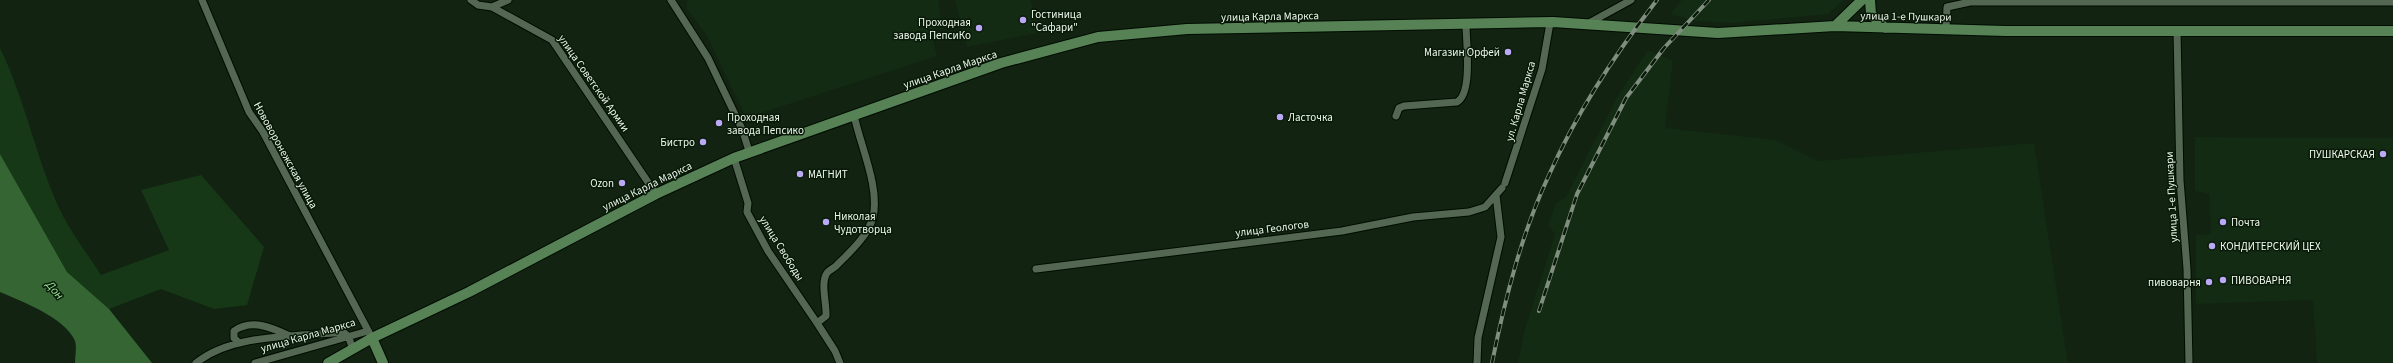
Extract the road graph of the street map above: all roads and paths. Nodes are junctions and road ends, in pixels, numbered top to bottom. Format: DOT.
graph roads {
  1 [pos="202,0"];
  2 [pos="471,0"];
  3 [pos="508,0"];
  4 [pos="671,0"];
  5 [pos="1632,0"];
  6 [pos="1862,0"];
  7 [pos="1870,0"];
  8 [pos="2393,2"];
  9 [pos="492,7"];
  10 [pos="1550,22"];
  11 [pos="1466,24"];
  12 [pos="1589,24"];
  13 [pos="1836,26"];
  14 [pos="1885,28"];
  15 [pos="1634,29"];
  16 [pos="1946,29"];
  17 [pos="2177,30"];
  18 [pos="2393,31"];
  19 [pos="854,115"];
  20 [pos="1396,116"];
  21 [pos="749,152"];
  22 [pos="734,158"];
  23 [pos="1504,185"];
  24 [pos="656,194"];
  25 [pos="1496,195"];
  26 [pos="1036,269"];
  27 [pos="817,323"];
  28 [pos="370,334"];
  29 [pos="348,336"];
  30 [pos="292,337"];
  31 [pos="238,342"];
  32 [pos="353,348"];
  33 [pos="196,363"];
  34 [pos="255,363"];
  35 [pos="328,363"];
  36 [pos="382,363"];
  37 [pos="840,363"];
  38 [pos="1477,363"];
  39 [pos="2189,363"];
  1 -- 28 [label="street, Нововоронежская улица"];
  2 -- 9 [label="street, улица Советской Армии"];
  3 -- 9 [label="street"];
  4 -- 21 [label="street"];
  5 -- 12 [label="street"];
  6 -- 13 [label="main road"];
  7 -- 14 [label="main road"];
  8 -- 16 [label="street"];
  9 -- 24 [label="street, улица Советской Армии"];
  10 -- 11 [label="main road, улица Карла Маркса"];
  10 -- 12 [label="main road, улица Карла Маркса"];
  10 -- 23 [label="street, ул. Карла Маркса"];
  11 -- 19 [label="main road, улица Карла Маркса"];
  11 -- 20 [label="street"];
  12 -- 15 [label="main road, улица Карла Маркса"];
  13 -- 14 [label="main road, улица 1-е Пушкари"];
  13 -- 15 [label="main road, улица 1-е Пушкари"];
  14 -- 16 [label="main road, улица 1-е Пушкари"];
  16 -- 17 [label="main road, улица 1-е Пушкари"];
  17 -- 18 [label="main road, улица 1-е Пушкари"];
  17 -- 39 [label="street, улица 1-е Пушкари"];
  19 -- 21 [label="main road, улица Карла Маркса"];
  19 -- 27 [label="street"];
  21 -- 22 [label="main road, улица Карла Маркса"];
  22 -- 24 [label="main road, улица Карла Маркса"];
  22 -- 27 [label="street, улица Свободы"];
  23 -- 25 [label="street, улица Геологов"];
  24 -- 28 [label="main road, улица Карла Маркса"];
  25 -- 26 [label="street, улица Геологов"];
  25 -- 38 [label="street"];
  27 -- 37 [label="street, улица Свободы"];
  28 -- 29 [label="street, улица Карла Маркса"];
  28 -- 32 [label="main road, улица Карла Маркса"];
  28 -- 36 [label="main road"];
  29 -- 30 [label="street"];
  29 -- 32 [label="street"];
  29 -- 34 [label="street, улица Карла Маркса"];
  30 -- 31 [label="street"];
  30 -- 31 [label="street"];
  31 -- 33 [label="street"];
  32 -- 35 [label="main road, улица Карла Маркса"];
}
